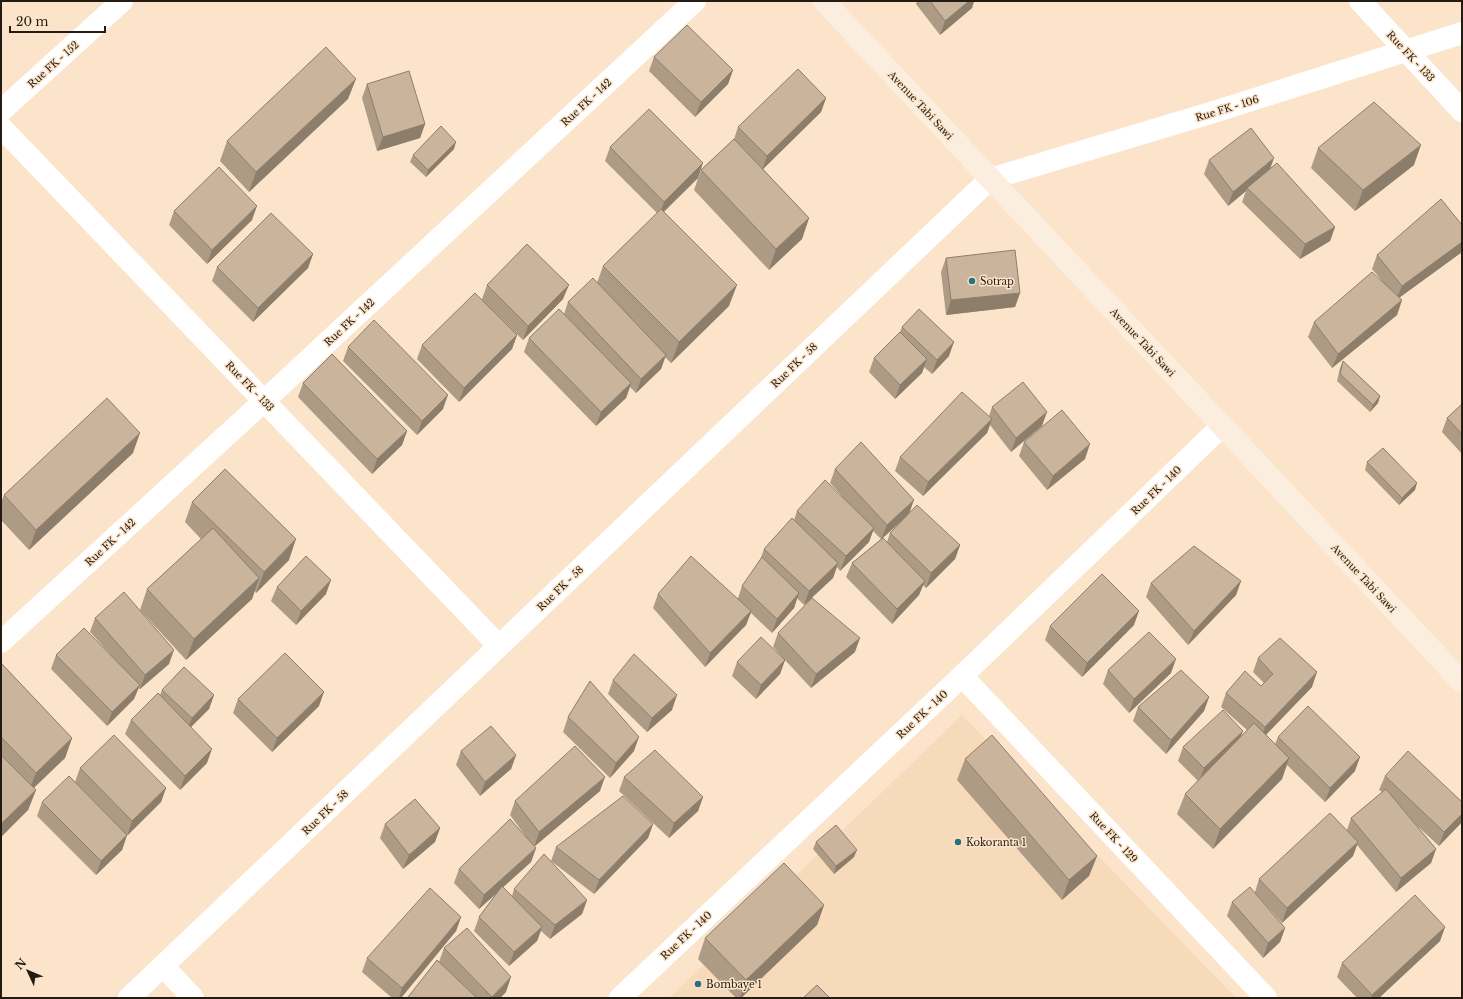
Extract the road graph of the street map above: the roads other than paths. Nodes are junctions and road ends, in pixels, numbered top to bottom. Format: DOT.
graph roads {
  1 [pos="122,1"];
  2 [pos="695,1"];
  3 [pos="824,1"];
  4 [pos="1360,1"];
  5 [pos="1462,33"];
  6 [pos="1407,51"];
  7 [pos="1,111"];
  8 [pos="1462,111"];
  9 [pos="1,127"];
  10 [pos="990,179"];
  11 [pos="264,401"];
  12 [pos="1222,426"];
  13 [pos="1,642"];
  14 [pos="499,646"];
  15 [pos="962,676"];
  16 [pos="1462,682"];
  17 [pos="163,966"];
  18 [pos="129,998"];
  19 [pos="193,998"];
  20 [pos="620,998"];
  21 [pos="1266,998"];
  1 -- 7 [label="street, Rue FK - 152"];
  2 -- 11 [label="street, Rue FK - 142"];
  3 -- 10 [label="street, Avenue Tabi Sawi"];
  4 -- 6 [label="street, Rue FK - 133"];
  5 -- 6 [label="street, Rue FK - 106"];
  6 -- 8 [label="street, Rue FK - 133"];
  6 -- 10 [label="street, Rue FK - 106"];
  9 -- 11 [label="street, Rue FK - 133"];
  10 -- 12 [label="street, Avenue Tabi Sawi"];
  10 -- 14 [label="street, Rue FK - 58"];
  11 -- 13 [label="street, Rue FK - 142"];
  11 -- 14 [label="street, Rue FK - 133"];
  12 -- 15 [label="street, Rue FK - 140"];
  12 -- 16 [label="street, Avenue Tabi Sawi"];
  14 -- 17 [label="street, Rue FK - 58"];
  15 -- 20 [label="street, Rue FK - 140"];
  15 -- 21 [label="street, Rue FK - 129"];
  17 -- 18 [label="street, Rue FK - 58"];
  17 -- 19 [label="street"];
}
